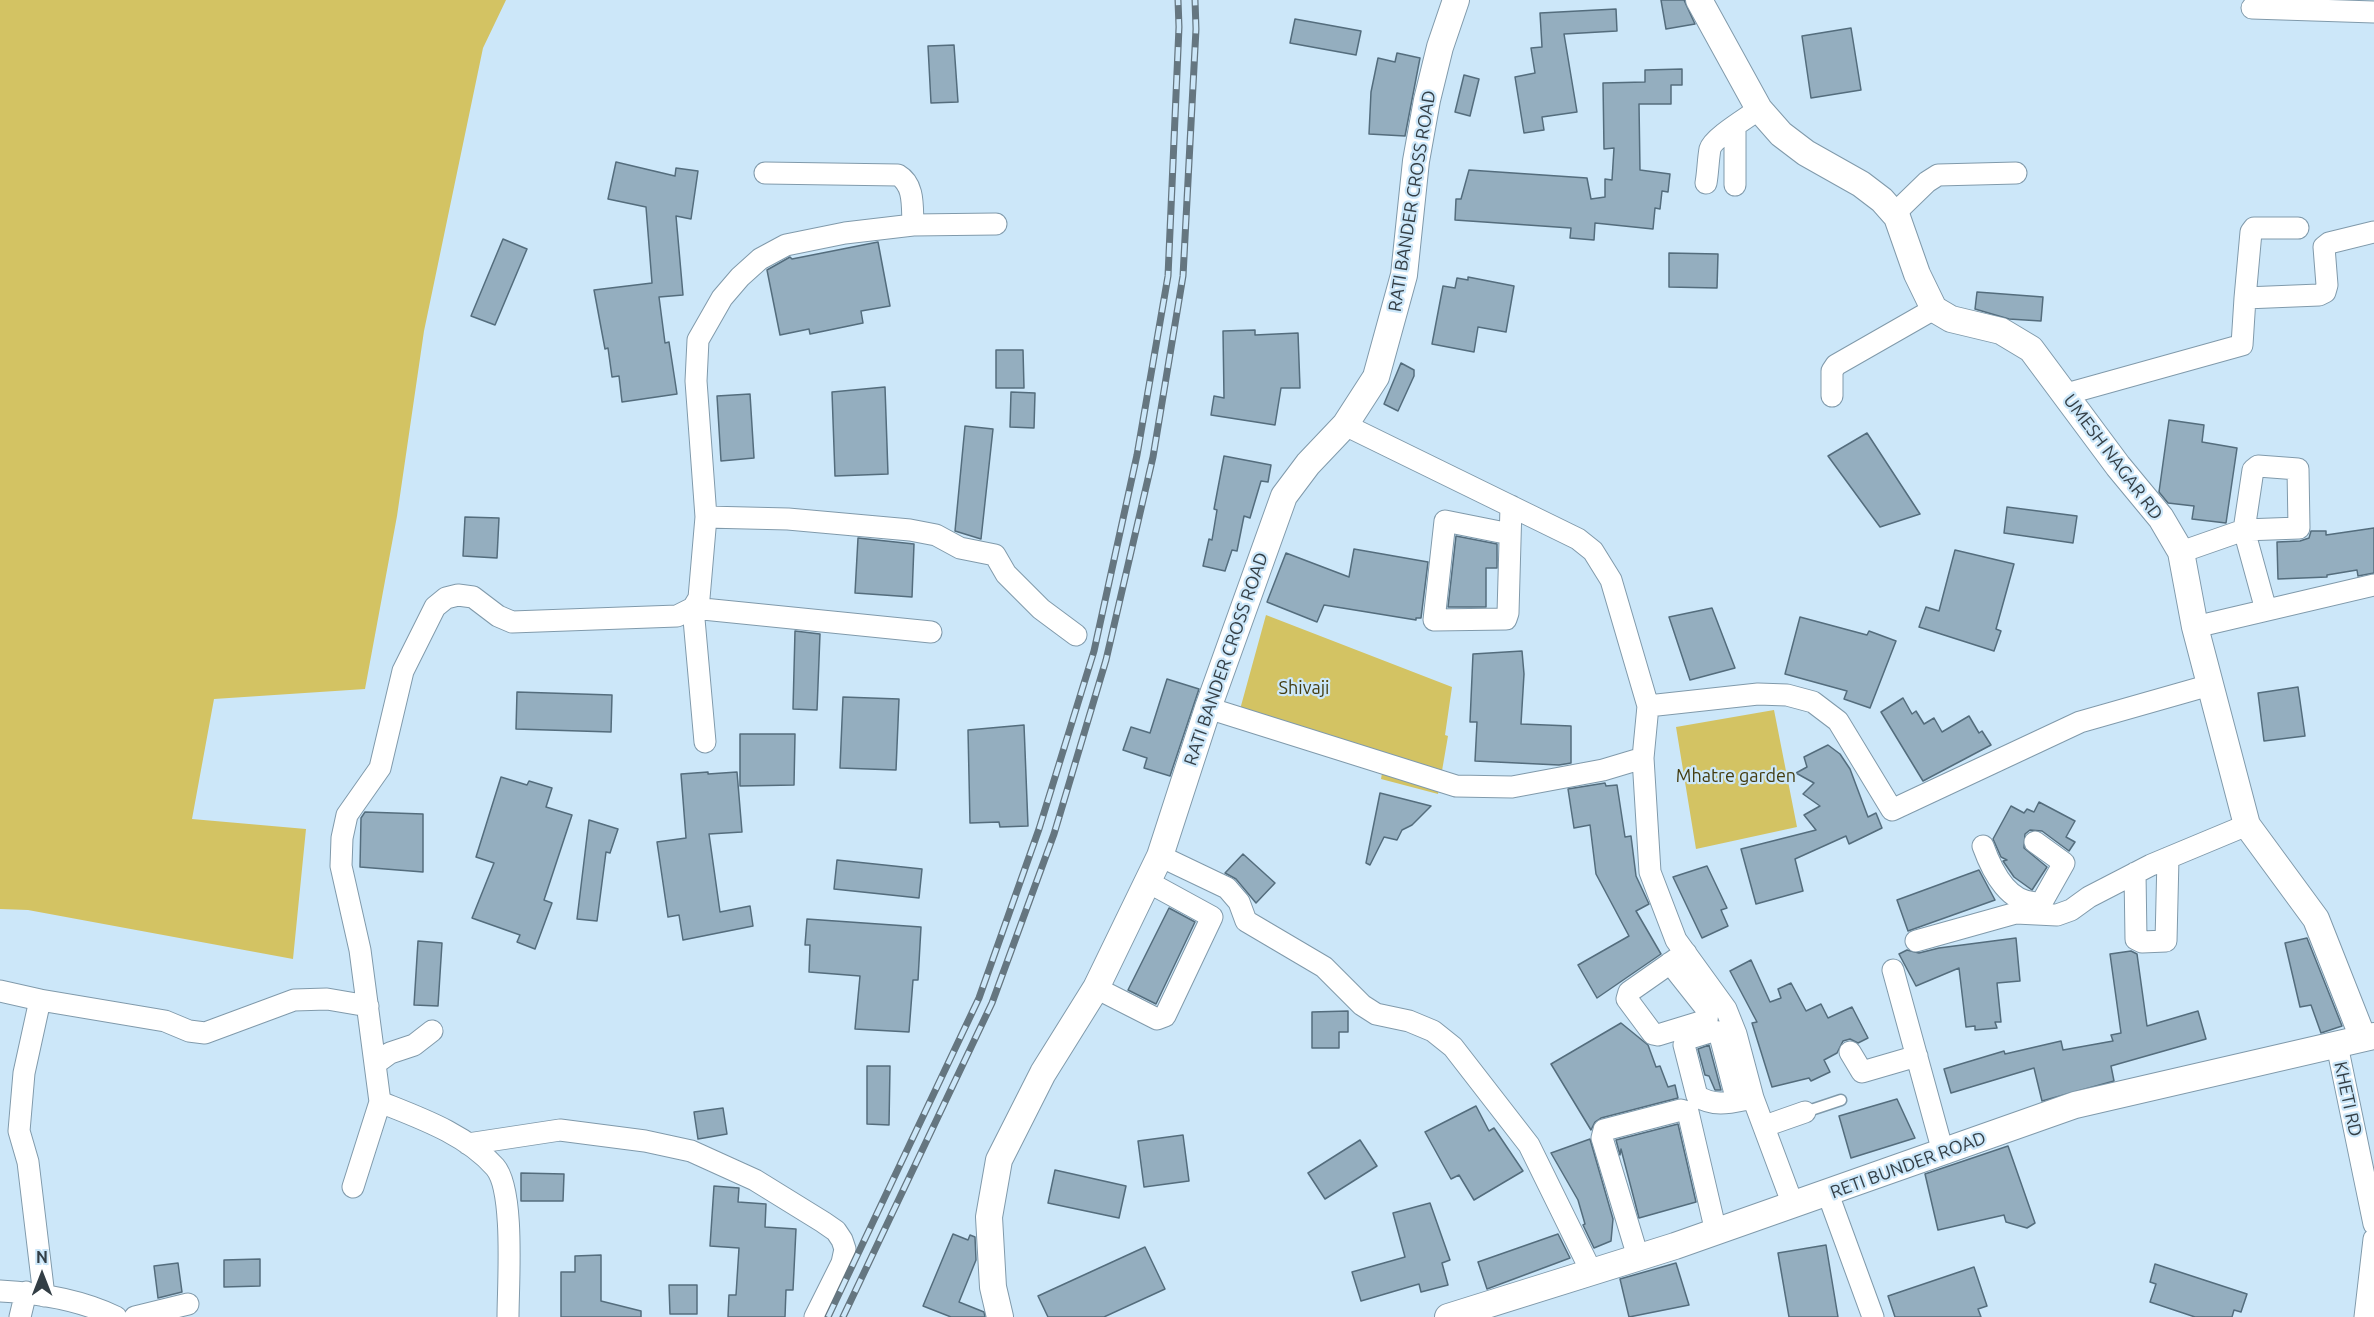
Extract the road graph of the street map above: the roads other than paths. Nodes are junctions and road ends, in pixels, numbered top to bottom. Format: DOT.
graph roads {
  1 [pos="1456,0"];
  2 [pos="1699,0"];
  3 [pos="2252,8"];
  4 [pos="2374,12"];
  5 [pos="1759,109"];
  6 [pos="1735,128"];
  7 [pos="765,173"];
  8 [pos="2016,173"];
  9 [pos="1706,183"];
  10 [pos="1735,185"];
  11 [pos="1894,214"];
  12 [pos="913,225"];
  13 [pos="996,225"];
  14 [pos="2298,228"];
  15 [pos="2374,232"];
  16 [pos="2245,298"];
  17 [pos="1934,309"];
  18 [pos="2066,394"];
  19 [pos="1832,396"];
  20 [pos="1345,425"];
  21 [pos="1511,506"];
  22 [pos="706,517"];
  23 [pos="1510,534"];
  24 [pos="2181,552"];
  25 [pos="2374,585"];
  26 [pos="693,608"];
  27 [pos="2266,610"];
  28 [pos="2195,627"];
  29 [pos="931,632"];
  30 [pos="1077,635"];
  31 [pos="2210,685"];
  32 [pos="1648,706"];
  33 [pos="1208,708"];
  34 [pos="705,742"];
  35 [pos="1643,759"];
  36 [pos="2247,825"];
  37 [pos="2035,842"];
  38 [pos="1160,856"];
  39 [pos="2168,858"];
  40 [pos="2135,873"];
  41 [pos="1148,882"];
  42 [pos="2048,888"];
  43 [pos="2071,910"];
  44 [pos="2016,913"];
  45 [pos="1916,941"];
  46 [pos="1893,970"];
  47 [pos="1096,988"];
  48 [pos="0,991"];
  49 [pos="40,1000"];
  50 [pos="368,1006"];
  51 [pos="432,1031"];
  52 [pos="2368,1037"];
  53 [pos="2337,1045"];
  54 [pos="1850,1052"];
  55 [pos="1917,1056"];
  56 [pos="375,1064"];
  57 [pos="1841,1100"];
  58 [pos="380,1102"];
  59 [pos="1805,1112"];
  60 [pos="1765,1126"];
  61 [pos="468,1144"];
  62 [pos="1943,1152"];
  63 [pos="353,1187"];
  64 [pos="1828,1194"];
  65 [pos="1793,1205"];
  66 [pos="2374,1224"];
  67 [pos="1716,1232"];
  68 [pos="2374,1239"];
  69 [pos="1638,1257"];
  70 [pos="1592,1273"];
  71 [pos="0,1291"];
  72 [pos="35,1294"];
  73 [pos="188,1304"];
  74 [pos="20,1317"];
  75 [pos="116,1317"];
  76 [pos="135,1317"];
  77 [pos="508,1317"];
  78 [pos="815,1317"];
  79 [pos="999,1317"];
  80 [pos="1448,1317"];
  81 [pos="1873,1317"];
  82 [pos="2365,1317"];
  1 -- 20 [label="street, RATI BANDER CROSS ROAD"];
  2 -- 5 [label="street"];
  3 -- 4 [label="street"];
  5 -- 6 [label="street"];
  5 -- 11 [label="street"];
  6 -- 9 [label="street"];
  6 -- 10 [label="street"];
  7 -- 12 [label="street"];
  8 -- 11 [label="street"];
  11 -- 17 [label="street"];
  12 -- 13 [label="street"];
  12 -- 22 [label="street"];
  14 -- 16 [label="street"];
  15 -- 16 [label="street"];
  16 -- 18 [label="street"];
  17 -- 18 [label="street, UMESH NAGAR RD"];
  17 -- 19 [label="street"];
  18 -- 24 [label="street, UMESH NAGAR RD"];
  20 -- 21 [label="street"];
  20 -- 33 [label="street, RATI BANDER CROSS ROAD"];
  21 -- 23 [label="street"];
  21 -- 32 [label="street"];
  22 -- 26 [label="street"];
  22 -- 30 [label="street"];
  23 -- 23 [label="street"];
  24 -- 27 [label="street"];
  24 -- 28 [label="street, UMESH NAGAR RD"];
  25 -- 27 [label="street"];
  26 -- 29 [label="street"];
  26 -- 34 [label="street"];
  26 -- 50 [label="street"];
  27 -- 28 [label="street"];
  28 -- 31 [label="street, UMESH NAGAR RD"];
  31 -- 32 [label="street"];
  31 -- 36 [label="street, UMESH NAGAR RD"];
  32 -- 35 [label="street"];
  33 -- 35 [label="street"];
  33 -- 38 [label="street, RATI BANDER CROSS ROAD"];
  35 -- 60 [label="street"];
  36 -- 39 [label="street"];
  36 -- 52 [label="street, UMESH NAGAR RD"];
  37 -- 42 [label="street"];
  38 -- 41 [label="street, RATI BANDER CROSS ROAD"];
  38 -- 70 [label="street"];
  39 -- 40 [label="street"];
  39 -- 40 [label="street"];
  40 -- 43 [label="street"];
  41 -- 47 [label="street, RATI BANDER CROSS ROAD"];
  41 -- 47 [label="street"];
  42 -- 43 [label="street"];
  42 -- 44 [label="street"];
  43 -- 44 [label="street"];
  44 -- 45 [label="street"];
  46 -- 55 [label="street"];
  47 -- 79 [label="street, RATI BANDER CROSS ROAD"];
  48 -- 49 [label="street"];
  49 -- 50 [label="street"];
  49 -- 72 [label="street"];
  50 -- 56 [label="street"];
  51 -- 56 [label="street"];
  52 -- 53 [label="street, RETI BUNDER ROAD"];
  53 -- 62 [label="street, RETI BUNDER ROAD"];
  53 -- 66 [label="street, KHETI RD"];
  54 -- 55 [label="street"];
  55 -- 62 [label="street"];
  56 -- 58 [label="street"];
  57 -- 59 [label="lane"];
  58 -- 61 [label="street"];
  58 -- 63 [label="street"];
  59 -- 60 [label="street"];
  60 -- 65 [label="street"];
  61 -- 77 [label="street"];
  61 -- 78 [label="street"];
  62 -- 64 [label="street, RETI BUNDER ROAD"];
  64 -- 65 [label="street, RETI BUNDER ROAD"];
  64 -- 81 [label="street"];
  65 -- 67 [label="street, RETI BUNDER ROAD"];
  67 -- 69 [label="street, RETI BUNDER ROAD"];
  67 -- 69 [label="street"];
  68 -- 82 [label="street"];
  69 -- 70 [label="street, RETI BUNDER ROAD"];
  70 -- 80 [label="street, RETI BUNDER ROAD"];
  71 -- 72 [label="street"];
  72 -- 74 [label="street"];
  72 -- 75 [label="street"];
  73 -- 76 [label="street"];
}
